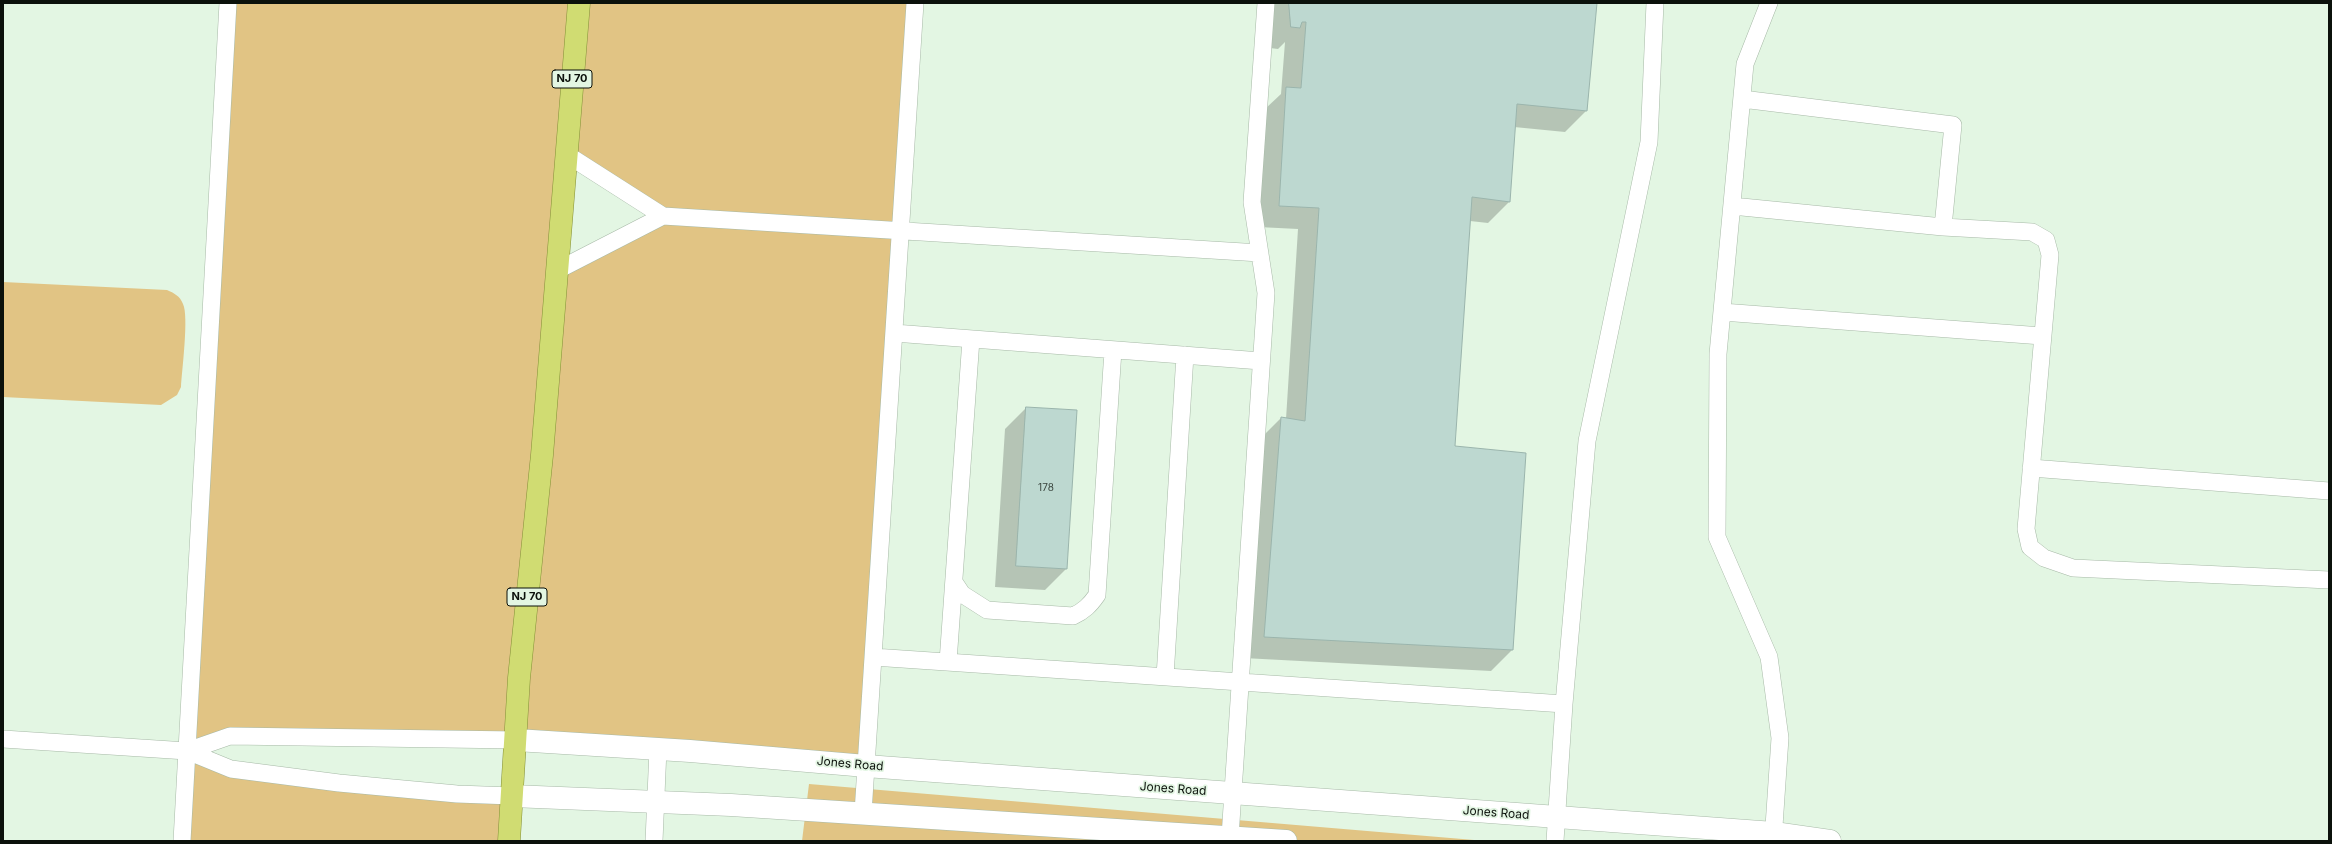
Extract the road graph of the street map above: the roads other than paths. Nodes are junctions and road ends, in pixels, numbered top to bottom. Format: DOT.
graph roads {
  1 [pos="228,3"];
  2 [pos="579,3"];
  3 [pos="915,3"];
  4 [pos="1266,3"];
  5 [pos="1655,3"];
  6 [pos="1769,3"];
  7 [pos="1742,99"];
  8 [pos="566,154"];
  9 [pos="1732,206"];
  10 [pos="663,216"];
  11 [pos="1943,227"];
  12 [pos="900,231"];
  13 [pos="1260,253"];
  14 [pos="556,271"];
  15 [pos="1722,312"];
  16 [pos="894,333"];
  17 [pos="2042,336"];
  18 [pos="971,339"];
  19 [pos="1113,350"];
  20 [pos="1185,355"];
  21 [pos="1261,361"];
  22 [pos="2031,468"];
  23 [pos="2329,491"];
  24 [pos="2329,580"];
  25 [pos="954,582"];
  26 [pos="873,657"];
  27 [pos="948,662"];
  28 [pos="1165,677"];
  29 [pos="1240,682"];
  30 [pos="1564,704"];
  31 [pos="3,739"];
  32 [pos="516,740"];
  33 [pos="658,749"];
  34 [pos="188,751"];
  35 [pos="866,766"];
  36 [pos="1233,793"];
  37 [pos="512,796"];
  38 [pos="656,802"];
  39 [pos="863,813"];
  40 [pos="1556,817"];
  41 [pos="1230,837"];
  42 [pos="1774,837"];
  43 [pos="182,841"];
  44 [pos="509,841"];
  45 [pos="654,841"];
  46 [pos="1286,841"];
  47 [pos="1555,841"];
  48 [pos="1830,841"];
  1 -- 34 [label="lane"];
  2 -- 8 [label="highway, NJ 70"];
  3 -- 12 [label="lane"];
  4 -- 13 [label="lane"];
  5 -- 30 [label="lane"];
  6 -- 7 [label="lane"];
  7 -- 9 [label="lane"];
  7 -- 11 [label="lane"];
  8 -- 10 [label="lane"];
  8 -- 14 [label="highway, NJ 70"];
  9 -- 11 [label="lane"];
  9 -- 15 [label="lane"];
  10 -- 12 [label="lane"];
  10 -- 14 [label="lane"];
  11 -- 17 [label="lane"];
  12 -- 13 [label="lane"];
  12 -- 16 [label="lane"];
  13 -- 21 [label="lane"];
  14 -- 32 [label="highway, NJ 70"];
  15 -- 17 [label="lane"];
  15 -- 42 [label="lane"];
  16 -- 18 [label="lane"];
  16 -- 26 [label="lane"];
  17 -- 22 [label="lane"];
  18 -- 19 [label="lane"];
  18 -- 25 [label="lane"];
  19 -- 20 [label="lane"];
  19 -- 25 [label="lane"];
  20 -- 21 [label="lane"];
  20 -- 28 [label="lane"];
  21 -- 29 [label="lane"];
  22 -- 23 [label="lane"];
  22 -- 24 [label="lane"];
  25 -- 27 [label="lane"];
  26 -- 27 [label="lane"];
  26 -- 35 [label="lane"];
  27 -- 28 [label="lane"];
  28 -- 29 [label="lane"];
  29 -- 30 [label="lane"];
  29 -- 36 [label="lane"];
  30 -- 40 [label="lane"];
  31 -- 34 [label="lane"];
  32 -- 33 [label="street, Jones Road"];
  32 -- 34 [label="lane"];
  32 -- 37 [label="highway, NJ 70"];
  33 -- 35 [label="street, Jones Road"];
  33 -- 38 [label="lane"];
  34 -- 37 [label="lane"];
  34 -- 43 [label="lane"];
  35 -- 36 [label="street, Jones Road"];
  35 -- 39 [label="lane"];
  36 -- 40 [label="street, Jones Road"];
  36 -- 41 [label="lane"];
  37 -- 38 [label="street"];
  37 -- 44 [label="highway, NJ 70"];
  38 -- 39 [label="street"];
  38 -- 45 [label="lane"];
  39 -- 41 [label="street"];
  40 -- 42 [label="street, Jones Road"];
  40 -- 47 [label="lane"];
  41 -- 46 [label="street"];
  42 -- 48 [label="street, Jones Road"];
}
